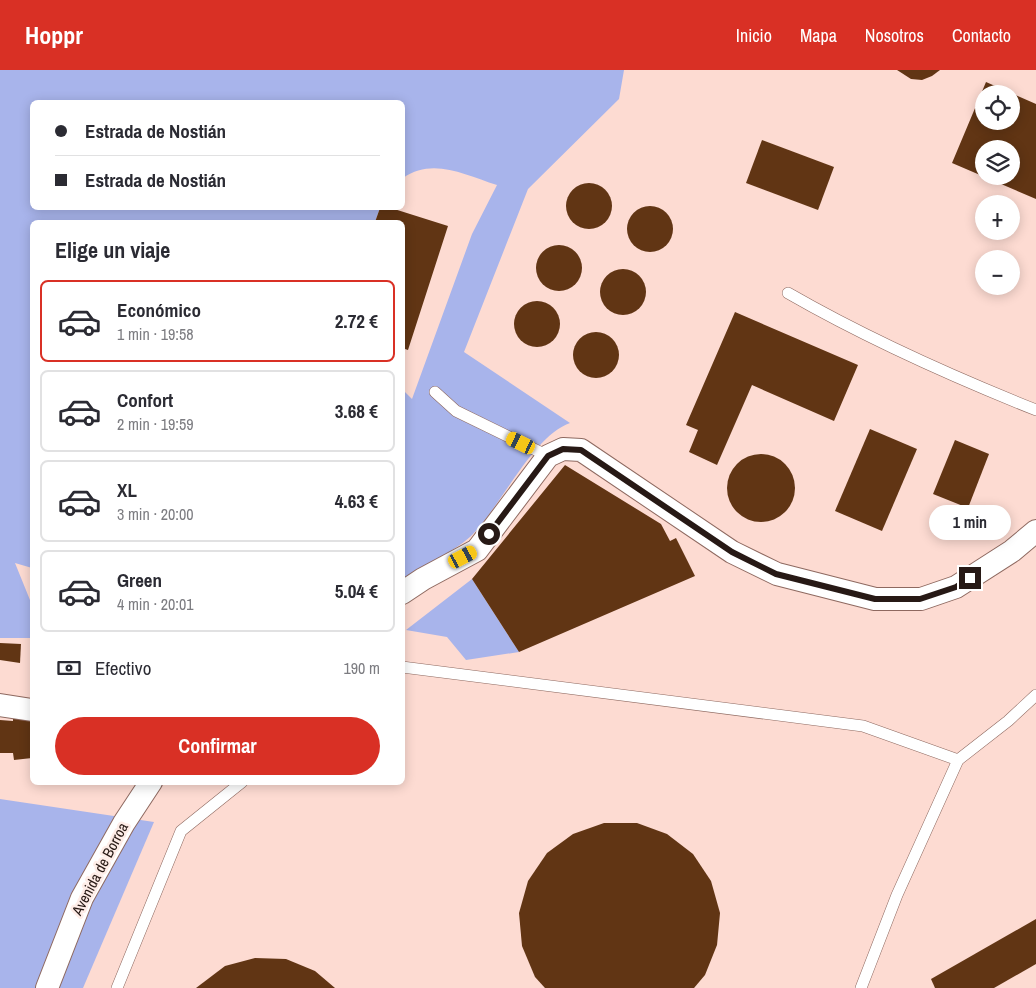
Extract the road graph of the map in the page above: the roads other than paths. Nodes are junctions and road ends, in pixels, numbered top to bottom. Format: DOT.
graph roads {
  1 [pos="788,294"];
  2 [pos="435,392"];
  3 [pos="1036,410"];
  4 [pos="548,456"];
  5 [pos="1036,531"];
  6 [pos="405,591"];
  7 [pos="405,667"];
  8 [pos="1036,694"];
  9 [pos="0,705"];
  10 [pos="30,710"];
  11 [pos="958,760"];
  12 [pos="149,785"];
  13 [pos="238,785"];
  14 [pos="47,988"];
  15 [pos="117,988"];
  16 [pos="861,988"];
  1 -- 3 [label="lane"];
  2 -- 4 [label="lane"];
  4 -- 5 [label="street"];
  4 -- 6 [label="street"];
  7 -- 11 [label="lane"];
  8 -- 11 [label="lane"];
  9 -- 10 [label="street"];
  11 -- 16 [label="lane"];
  12 -- 14 [label="street, Avenida de Borroa"];
  13 -- 15 [label="lane"];
}
